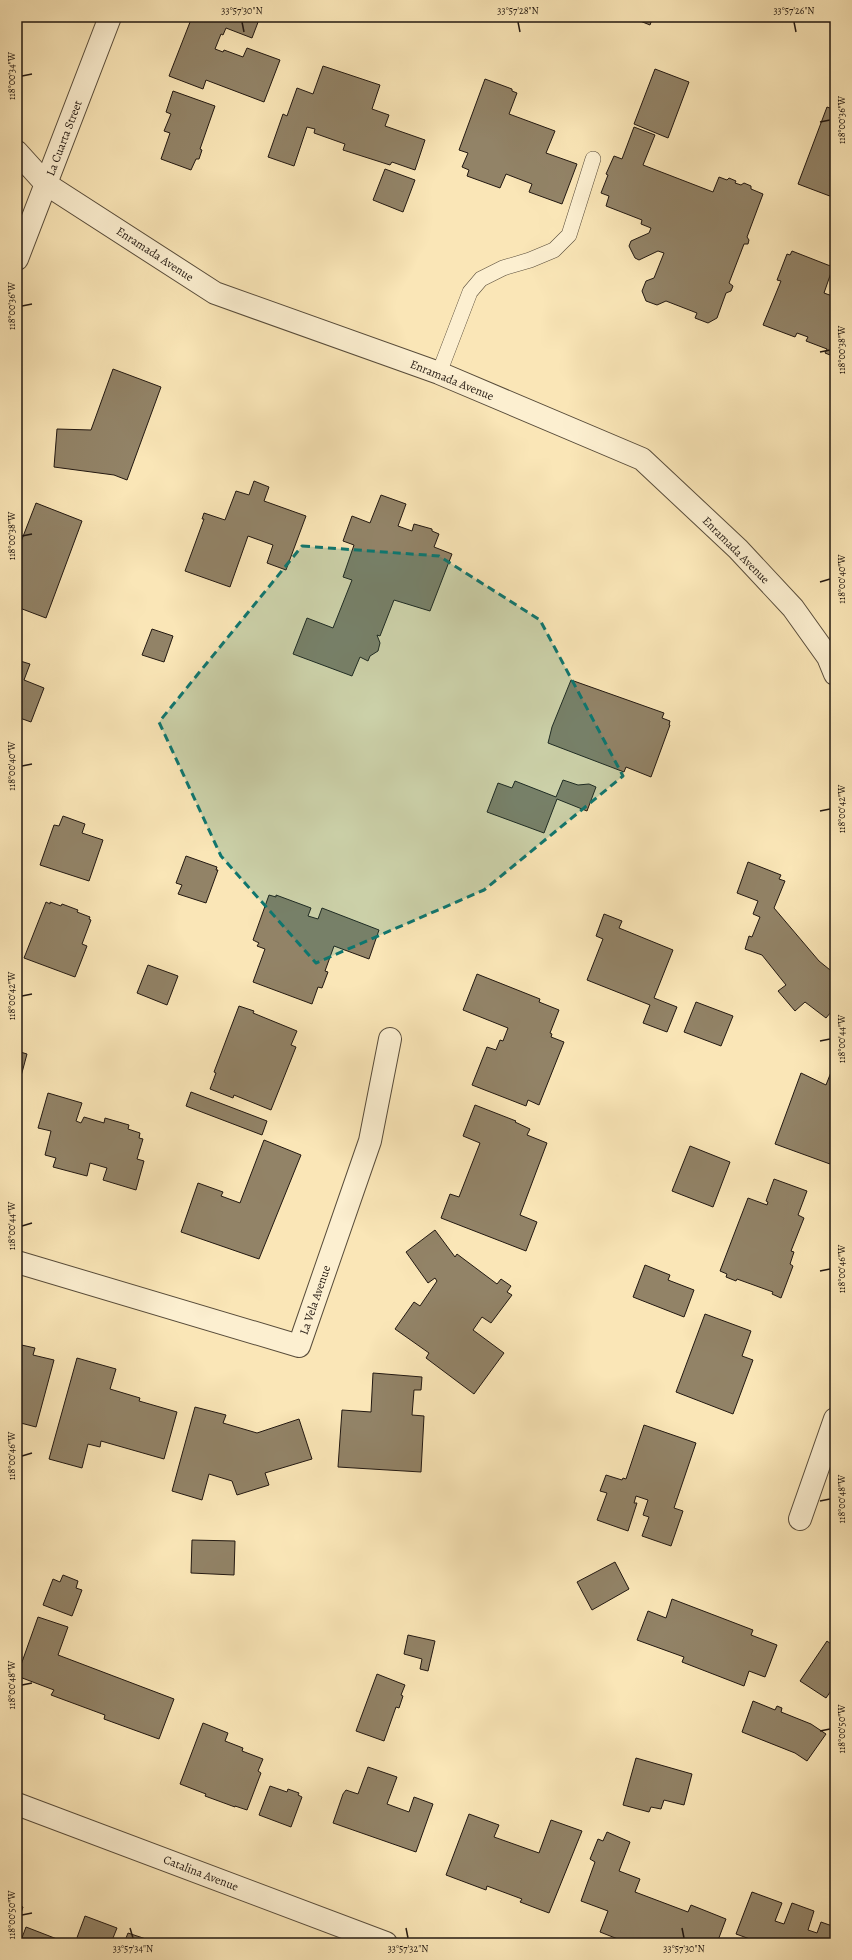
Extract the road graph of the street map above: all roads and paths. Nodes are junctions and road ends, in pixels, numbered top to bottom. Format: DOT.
graph roads {
  1 [pos="110,17"];
  2 [pos="17,152"];
  3 [pos="593,159"];
  4 [pos="46,184"];
  5 [pos="17,259"];
  6 [pos="439,373"];
  7 [pos="835,674"];
  8 [pos="390,1039"];
  9 [pos="17,1262"];
  10 [pos="835,1419"];
  11 [pos="800,1519"];
  12 [pos="17,1804"];
  13 [pos="386,1943"];
  1 -- 4 [label="street, La Cuarta Street"];
  2 -- 4 [label="street, Enramada Avenue"];
  3 -- 6 [label="lane"];
  4 -- 5 [label="street, La Cuarta Street"];
  4 -- 6 [label="street, Enramada Avenue"];
  6 -- 7 [label="street, Enramada Avenue"];
  8 -- 9 [label="street, La Vela Avenue"];
  10 -- 11 [label="street"];
  12 -- 13 [label="street, Catalina Avenue"];
}
